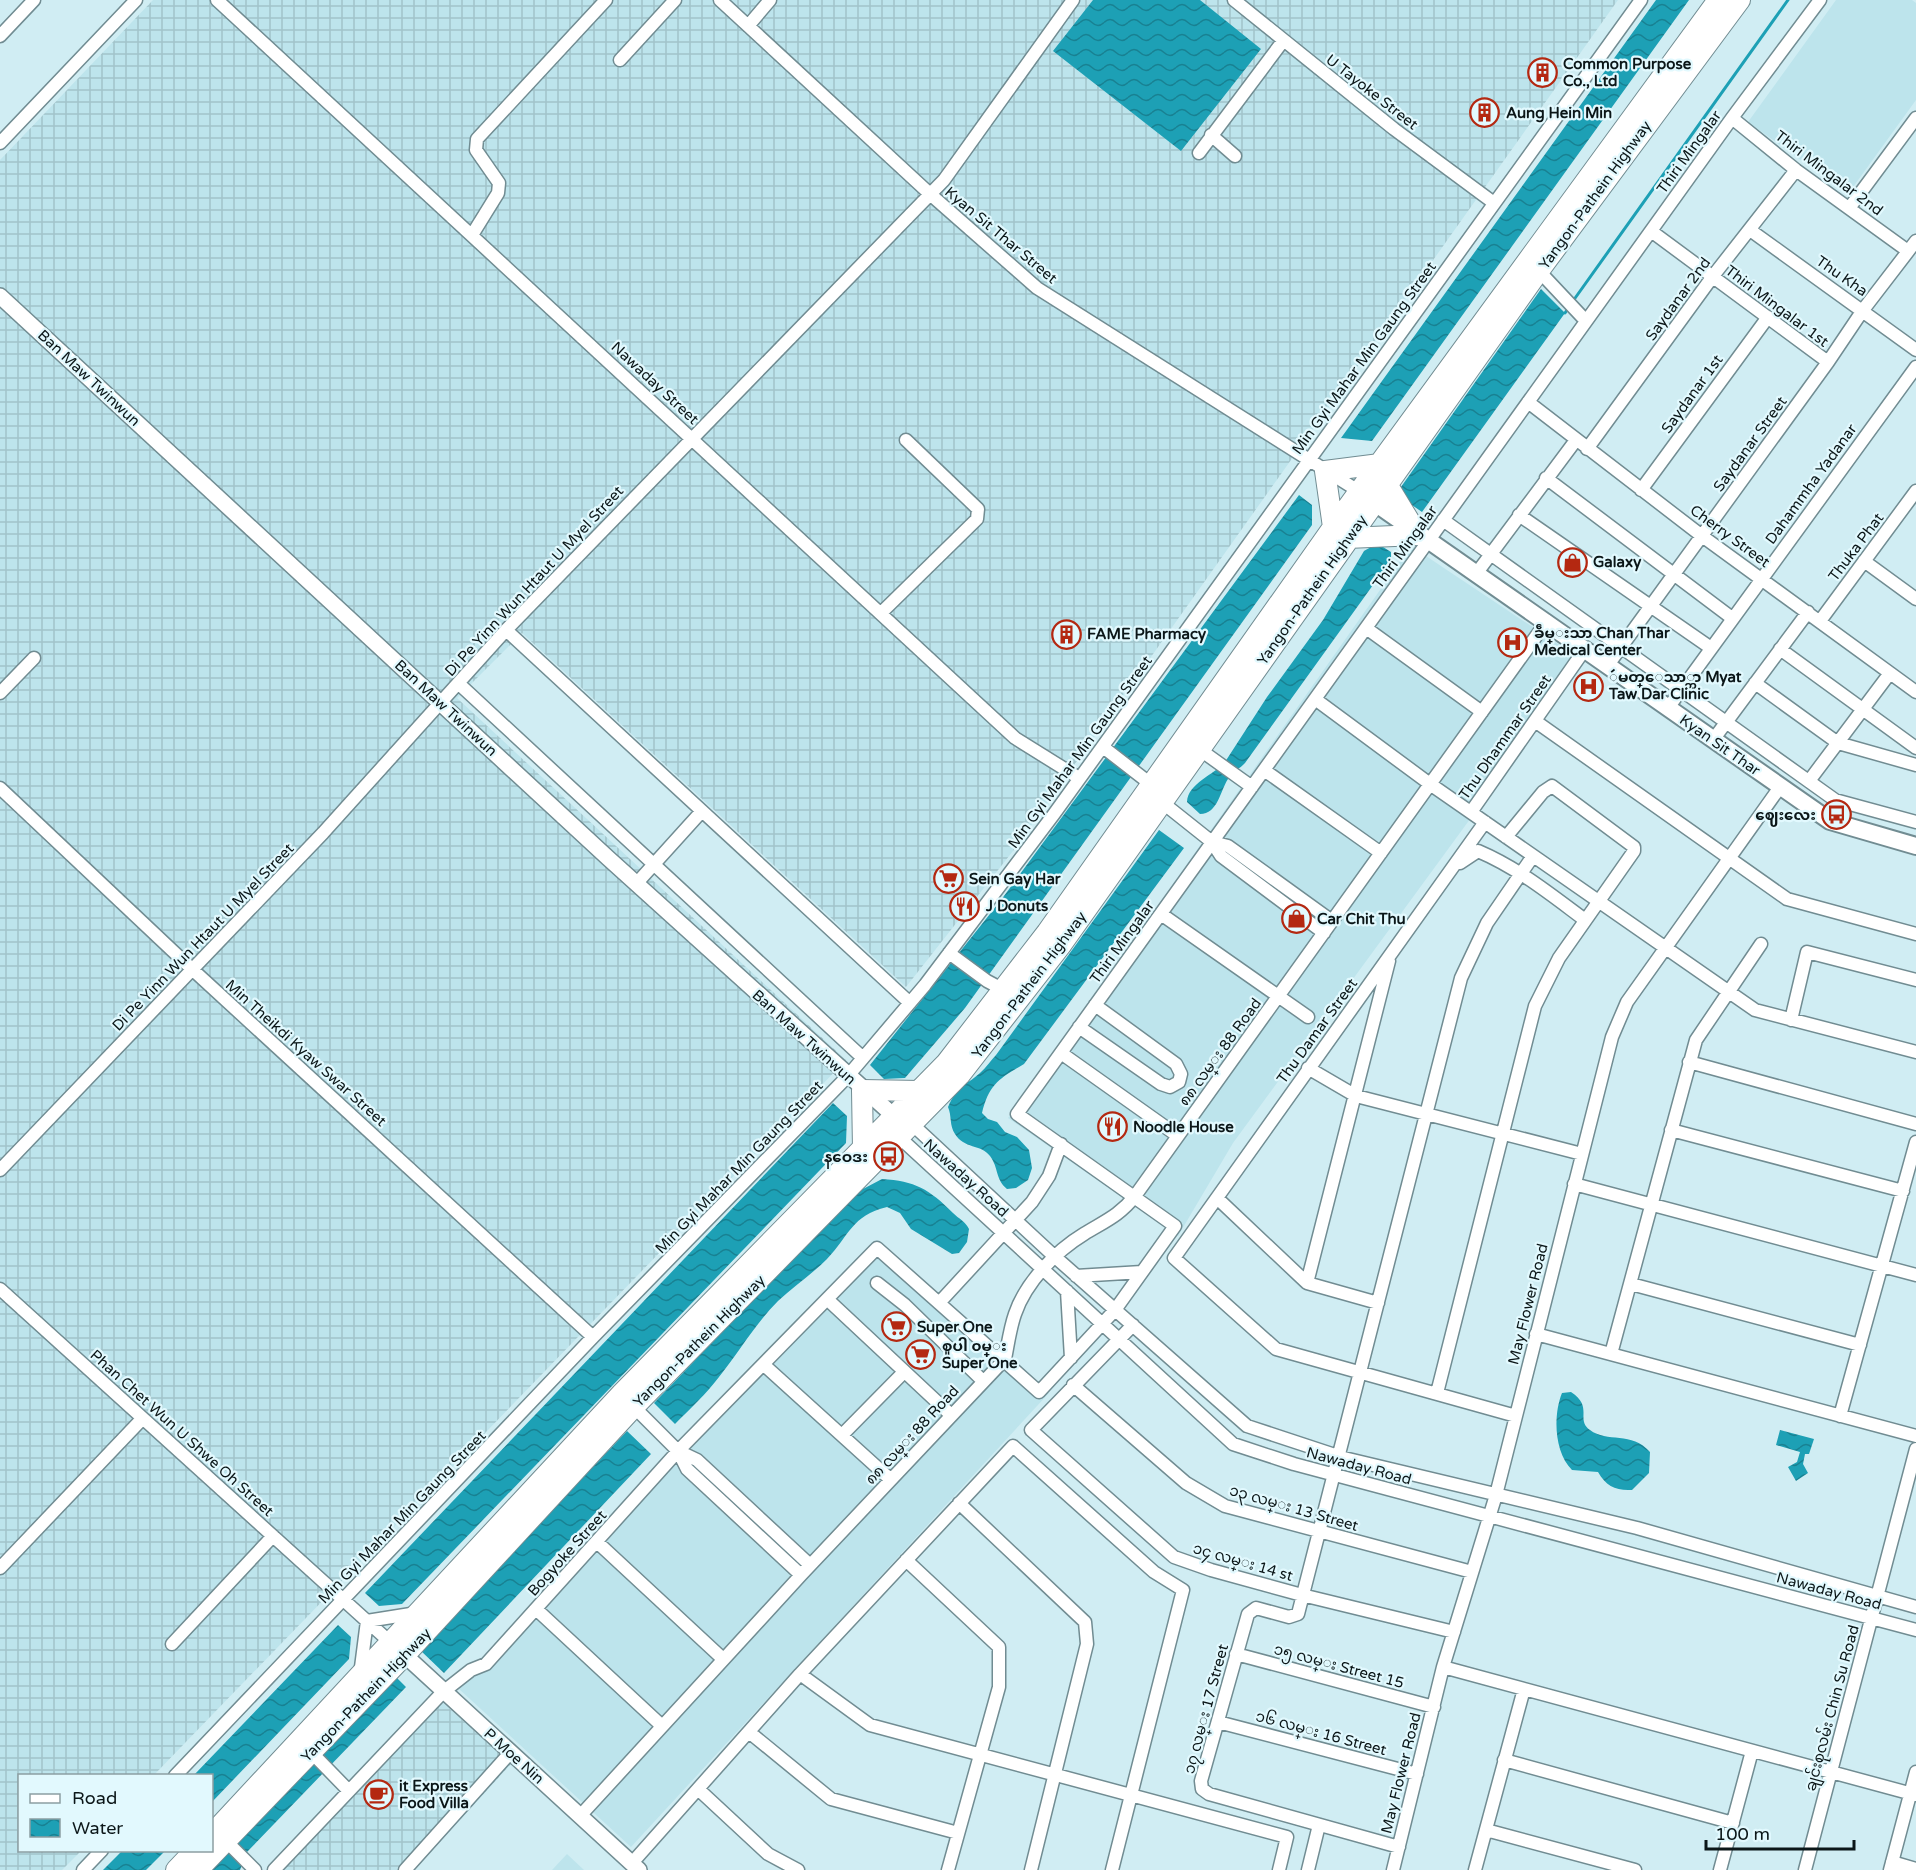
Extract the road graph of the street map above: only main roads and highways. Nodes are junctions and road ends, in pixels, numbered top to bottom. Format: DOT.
graph roads {
  1 [pos="1718,0"];
  2 [pos="1740,0"];
  3 [pos="1380,464"];
  4 [pos="1388,484"];
  5 [pos="1367,497"];
  6 [pos="1340,533"];
  7 [pos="1423,538"];
  8 [pos="1916,846"];
  9 [pos="920,1091"];
  10 [pos="863,1149"];
  11 [pos="627,1400"];
  12 [pos="222,1840"];
  13 [pos="194,1852"];
  14 [pos="212,1852"];
  15 [pos="176,1870"];
  16 [pos="198,1870"];
  1 -- 3 [label="main road, Yangon-Pathein Highway"];
  2 -- 4 [label="main road, Yangon-Pathein Highway"];
  3 -- 5 [label="main road, Yangon-Pathein Highway"];
  3 -- 6 [label="main road"];
  4 -- 5 [label="main road, Yangon-Pathein Highway"];
  4 -- 7 [label="main road"];
  5 -- 6 [label="main road, Yangon-Pathein Highway"];
  5 -- 7 [label="main road, Kyan Sit Thar"];
  6 -- 7 [label="main road"];
  6 -- 9 [label="main road, Yangon-Pathein Highway"];
  6 -- 11 [label="main road, Yangon-Pathein Highway"];
  7 -- 8 [label="main road, Kyan Sit Thar"];
  9 -- 10 [label="main road, Yangon-Pathein Highway"];
  9 -- 10 [label="main road"];
  10 -- 11 [label="main road, Yangon-Pathein Highway"];
  11 -- 12 [label="main road, Yangon-Pathein Highway"];
  11 -- 12 [label="main road, Yangon-Pathein Highway"];
  13 -- 15 [label="main road"];
  14 -- 16 [label="main road, Yangon-Pathein Highway"];
}
